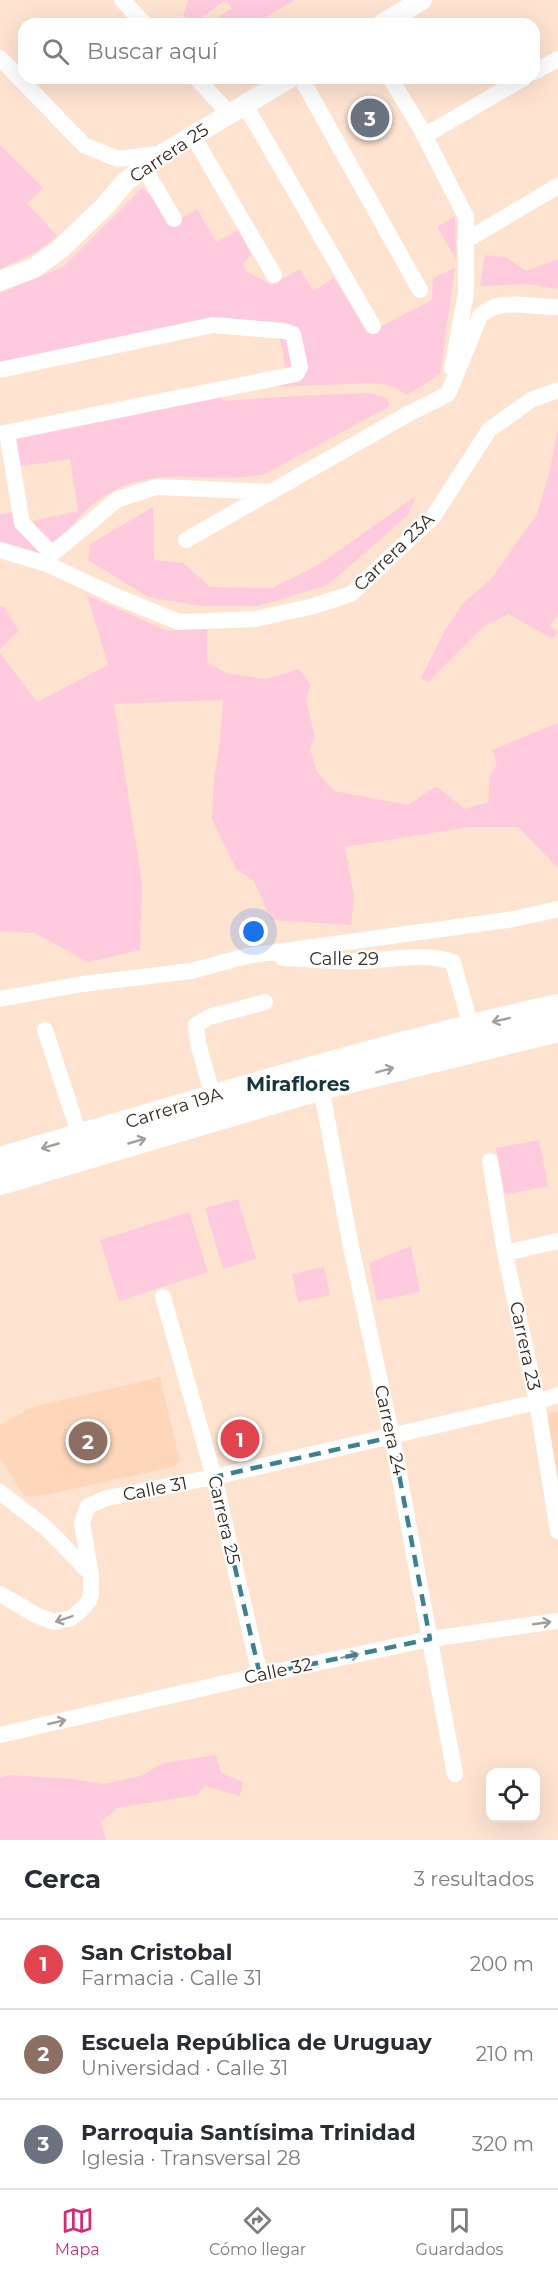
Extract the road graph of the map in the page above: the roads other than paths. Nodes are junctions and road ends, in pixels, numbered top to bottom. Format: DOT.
graph roads {
  1 [pos="422,0"];
  2 [pos="126,2"];
  3 [pos="140,18"];
  4 [pos="392,18"];
  5 [pos="0,58"];
  6 [pos="558,59"];
  7 [pos="540,69"];
  8 [pos="18,77"];
  9 [pos="25,84"];
  10 [pos="204,84"];
  11 [pos="280,84"];
  12 [pos="304,84"];
  13 [pos="394,84"];
  14 [pos="514,84"];
  15 [pos="238,109"];
  16 [pos="193,136"];
  17 [pos="424,136"];
  18 [pos="164,153"];
  19 [pos="144,168"];
  20 [pos="558,186"];
  21 [pos="174,219"];
  22 [pos="465,241"];
  23 [pos="274,275"];
  24 [pos="0,281"];
  25 [pos="420,290"];
  26 [pos="558,307"];
  27 [pos="373,326"];
  28 [pos="0,370"];
  29 [pos="558,390"];
  30 [pos="448,394"];
  31 [pos="3,434"];
  32 [pos="272,492"];
  33 [pos="186,540"];
  34 [pos="0,550"];
  35 [pos="49,559"];
  36 [pos="558,909"];
  37 [pos="247,956"];
  38 [pos="0,999"];
  39 [pos="265,1002"];
  40 [pos="558,1007"];
  41 [pos="471,1027"];
  42 [pos="558,1029"];
  43 [pos="45,1030"];
  44 [pos="321,1087"];
  45 [pos="213,1096"];
  46 [pos="81,1137"];
  47 [pos="0,1160"];
  48 [pos="490,1161"];
  49 [pos="0,1182"];
  50 [pos="558,1241"];
  51 [pos="506,1253"];
  52 [pos="163,1297"];
  53 [pos="558,1395"];
  54 [pos="537,1402"];
  55 [pos="392,1437"];
  56 [pos="214,1477"];
  57 [pos="0,1492"];
  58 [pos="558,1531"];
  59 [pos="91,1575"];
  60 [pos="0,1594"];
  61 [pos="558,1621"];
  62 [pos="430,1639"];
  63 [pos="260,1675"];
  64 [pos="0,1735"];
  65 [pos="455,1774"];
  1 -- 4 [label="street"];
  2 -- 3 [label="street"];
  5 -- 8 [label="street"];
  6 -- 7 [label="street"];
  9 -- 18 [label="street"];
  10 -- 15 [label="street"];
  11 -- 15 [label="street, Carrera 25"];
  12 -- 25 [label="street"];
  13 -- 17 [label="street"];
  14 -- 17 [label="street"];
  15 -- 16 [label="street, Carrera 25"];
  15 -- 27 [label="street"];
  16 -- 18 [label="street, Carrera 25"];
  16 -- 23 [label="street"];
  17 -- 22 [label="street"];
  18 -- 19 [label="street, Carrera 25"];
  19 -- 21 [label="street"];
  19 -- 24 [label="street, Carrera 25"];
  20 -- 22 [label="street"];
  22 -- 30 [label="street"];
  26 -- 30 [label="street"];
  28 -- 31 [label="street"];
  29 -- 35 [label="street, Carrera 23A"];
  30 -- 32 [label="street"];
  31 -- 35 [label="street"];
  32 -- 33 [label="street"];
  32 -- 35 [label="street"];
  34 -- 35 [label="street"];
  36 -- 37 [label="street"];
  37 -- 38 [label="street"];
  37 -- 41 [label="street, Calle 29"];
  39 -- 45 [label="street"];
  40 -- 41 [label="main road, Carrera 19A, one-way"];
  41 -- 45 [label="main road, Carrera 19A"];
  44 -- 42 [label="main road, Carrera 19A, one-way"];
  43 -- 46 [label="street"];
  49 -- 44 [label="main road, Carrera 19A, one-way"];
  44 -- 55 [label="street, Carrera 24"];
  45 -- 46 [label="main road, Carrera 19A"];
  46 -- 47 [label="main road, Carrera 19A, one-way"];
  48 -- 51 [label="street, Carrera 23"];
  50 -- 51 [label="street"];
  51 -- 54 [label="street, Carrera 23"];
  52 -- 56 [label="street, Carrera 25"];
  53 -- 54 [label="street, Calle 31"];
  54 -- 55 [label="street, Calle 31"];
  54 -- 58 [label="street, Carrera 23"];
  55 -- 56 [label="street, Calle 31"];
  55 -- 62 [label="street, Carrera 24"];
  56 -- 59 [label="street, Calle 31"];
  56 -- 63 [label="street, Carrera 25"];
  57 -- 59 [label="street"];
  59 -- 60 [label="street, Calle 31, one-way"];
  62 -- 61 [label="street, Calle 32, one-way"];
  63 -- 62 [label="street, Calle 32, one-way"];
  62 -- 65 [label="street, Carrera 24"];
  64 -- 63 [label="street, Calle 32, one-way"];
}
